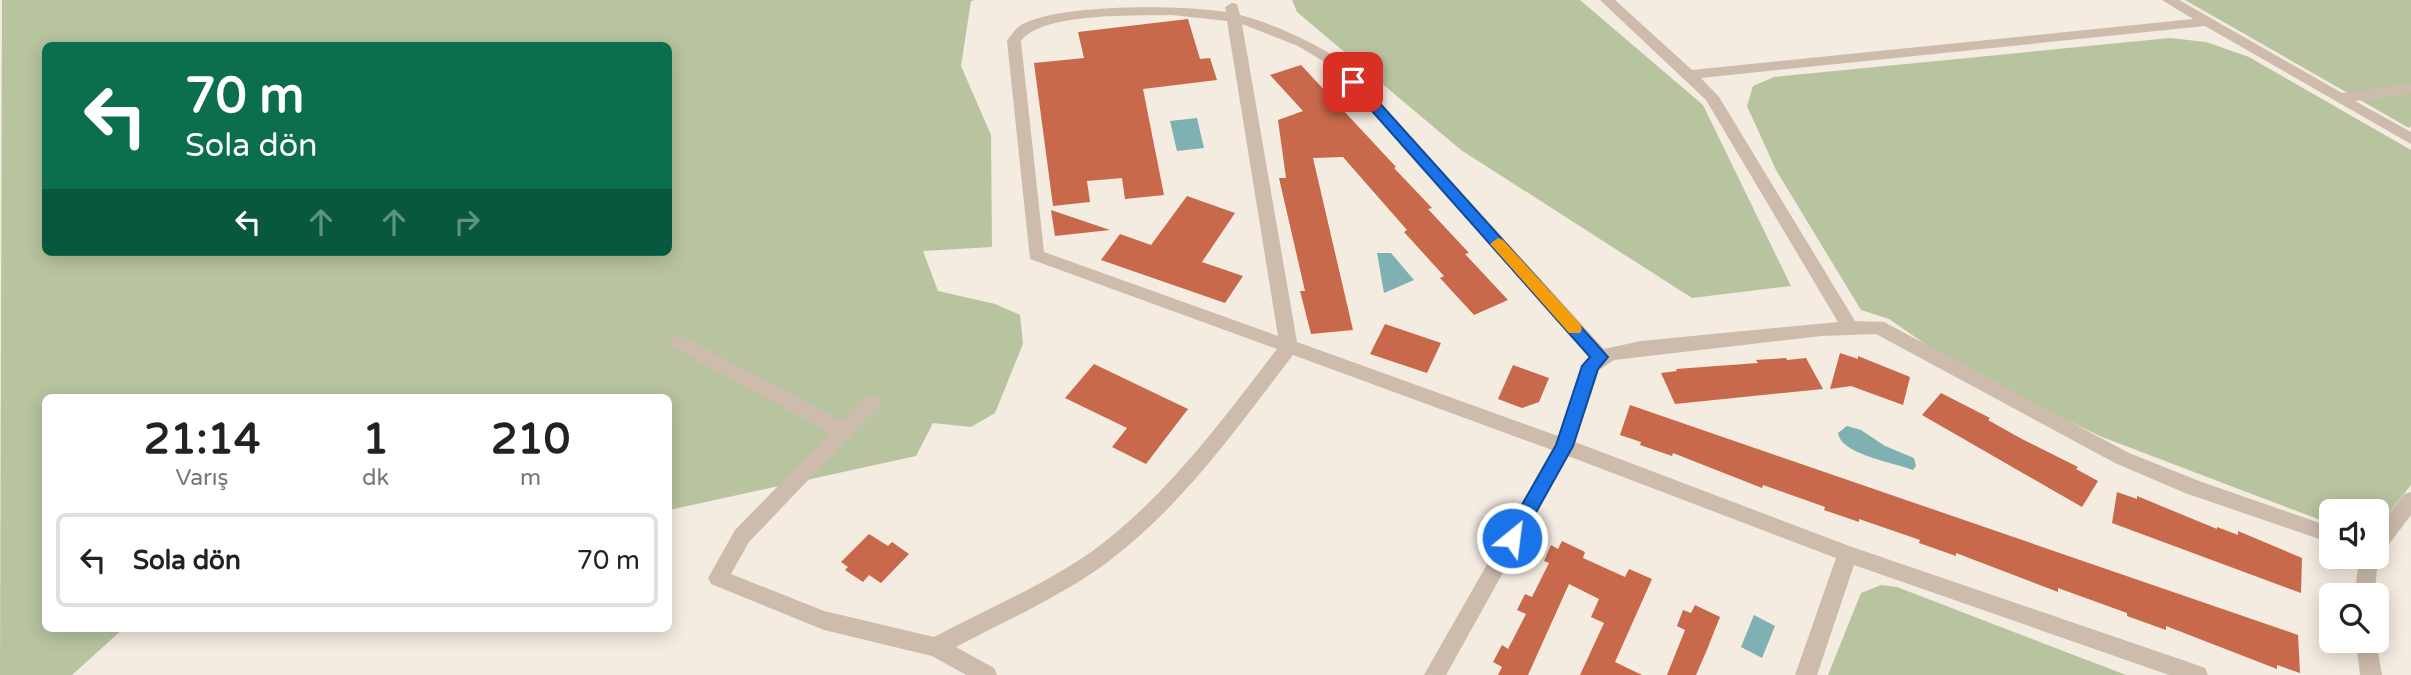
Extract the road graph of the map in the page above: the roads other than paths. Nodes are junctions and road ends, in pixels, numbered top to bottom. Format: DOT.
graph roads {
  1 [pos="1607,0"];
  2 [pos="2169,0"];
  3 [pos="1232,7"];
  4 [pos="2208,22"];
  5 [pos="1690,75"];
  6 [pos="2411,89"];
  7 [pos="2339,98"];
  8 [pos="2411,139"];
  9 [pos="1850,328"];
  10 [pos="678,342"];
  11 [pos="1289,347"];
  12 [pos="1600,357"];
  13 [pos="872,402"];
  14 [pos="843,430"];
  15 [pos="1564,446"];
  16 [pos="2411,500"];
  17 [pos="2389,529"];
  18 [pos="2319,531"];
  19 [pos="1848,554"];
  20 [pos="936,648"];
  21 [pos="2368,653"];
  22 [pos="986,675"];
  23 [pos="1435,675"];
  24 [pos="1806,675"];
  25 [pos="2197,675"];
  26 [pos="2371,675"];
  1 -- 5 [label="street"];
  2 -- 4 [label="street"];
  3 -- 11 [label="street"];
  3 -- 11 [label="street"];
  3 -- 12 [label="street"];
  4 -- 5 [label="street"];
  4 -- 7 [label="street"];
  5 -- 9 [label="street"];
  6 -- 7 [label="street"];
  7 -- 8 [label="street"];
  9 -- 12 [label="street"];
  9 -- 18 [label="street"];
  10 -- 14 [label="street"];
  11 -- 15 [label="street"];
  11 -- 20 [label="street"];
  12 -- 15 [label="street"];
  13 -- 14 [label="street"];
  14 -- 20 [label="street"];
  15 -- 19 [label="street"];
  15 -- 23 [label="street"];
  16 -- 17 [label="street"];
  19 -- 24 [label="street"];
  19 -- 25 [label="street"];
  20 -- 22 [label="street"];
  21 -- 26 [label="street"];
}
